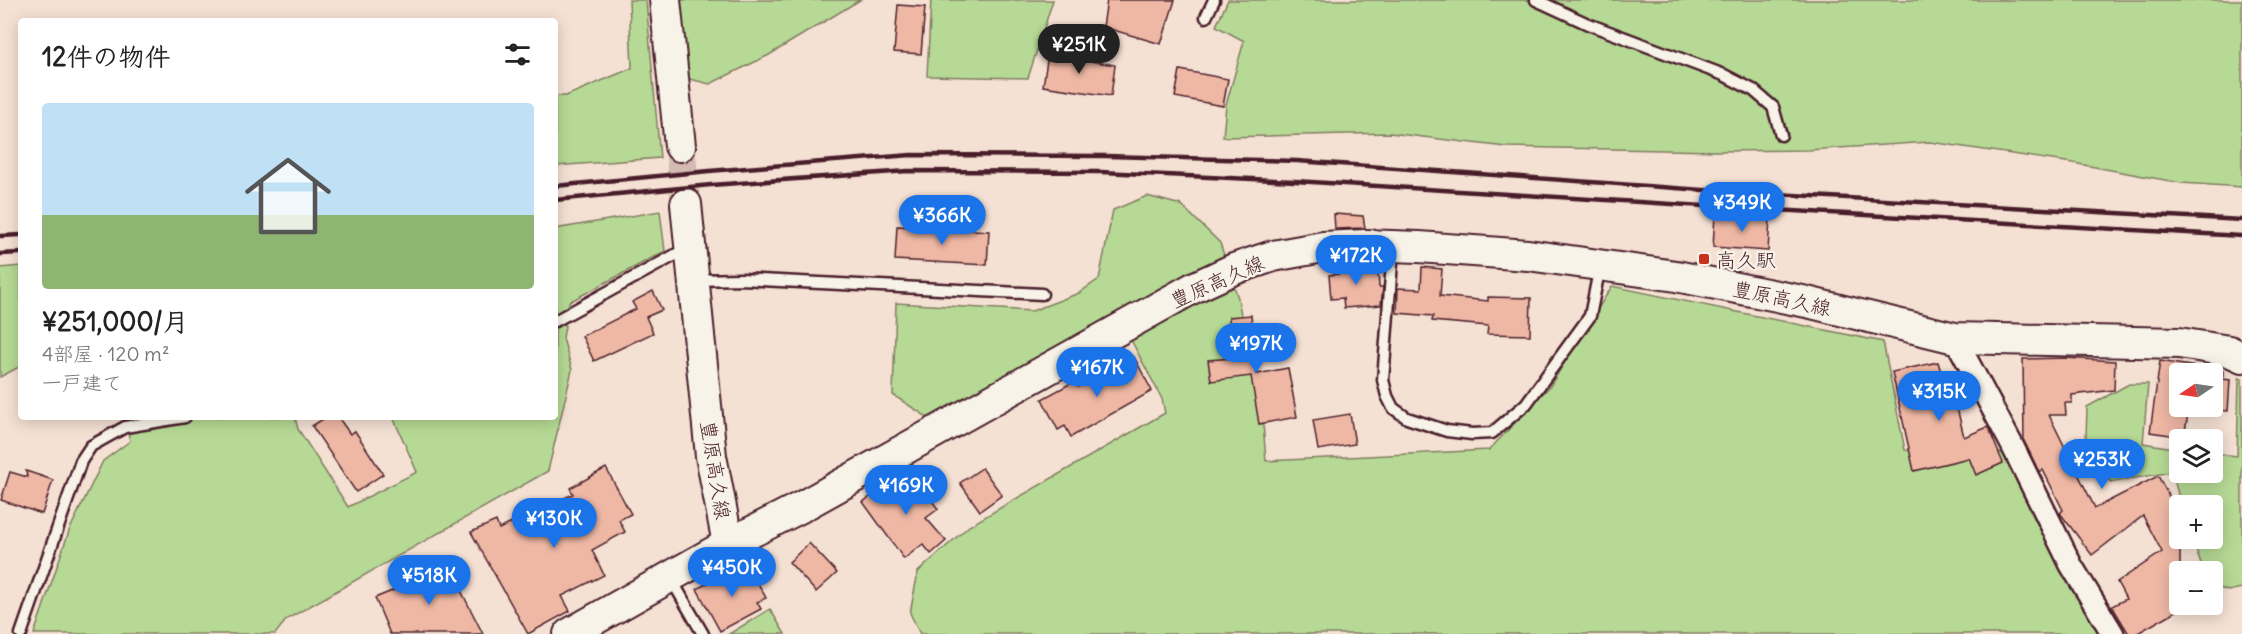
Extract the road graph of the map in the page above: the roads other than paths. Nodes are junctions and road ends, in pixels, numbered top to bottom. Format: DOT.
graph roads {
  1 [pos="665,0"];
  2 [pos="1214,0"];
  3 [pos="1536,0"];
  4 [pos="1206,17"];
  5 [pos="1781,135"];
  6 [pos="680,146"];
  7 [pos="686,204"];
  8 [pos="1394,246"];
  9 [pos="689,247"];
  10 [pos="1601,265"];
  11 [pos="692,280"];
  12 [pos="1042,294"];
  13 [pos="558,319"];
  14 [pos="1955,338"];
  15 [pos="2242,357"];
  16 [pos="165,420"];
  17 [pos="728,544"];
  18 [pos="670,577"];
  19 [pos="21,634"];
  20 [pos="569,634"];
  21 [pos="703,634"];
  22 [pos="2113,634"];
  1 -- 6 [label="main road"];
  2 -- 4 [label="lane"];
  3 -- 5 [label="lane"];
  7 -- 9 [label="main road, 豊原高久線"];
  8 -- 10 [label="main road, 豊原高久線"];
  8 -- 10 [label="lane"];
  8 -- 17 [label="main road, 豊原高久線"];
  9 -- 11 [label="main road, 豊原高久線"];
  9 -- 13 [label="lane"];
  10 -- 14 [label="main road, 豊原高久線"];
  11 -- 12 [label="lane"];
  11 -- 17 [label="main road, 豊原高久線"];
  14 -- 15 [label="main road, 豊原高久線"];
  14 -- 22 [label="street"];
  16 -- 19 [label="lane"];
  17 -- 18 [label="main road"];
  18 -- 20 [label="main road"];
  18 -- 21 [label="lane"];
}
